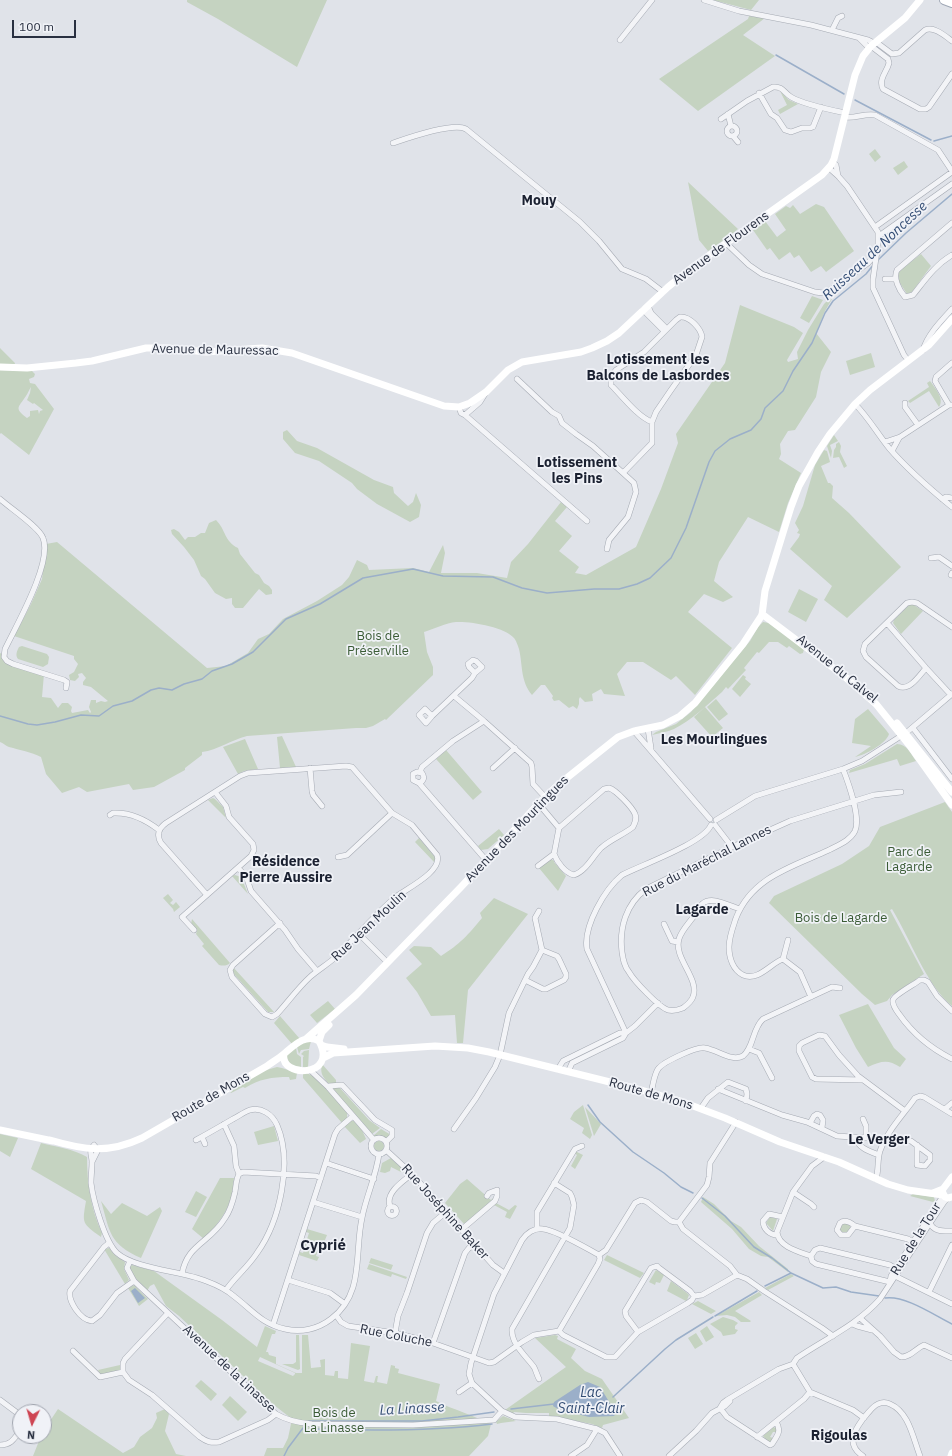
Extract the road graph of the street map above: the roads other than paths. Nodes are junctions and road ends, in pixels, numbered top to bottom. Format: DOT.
graph roads {
  1 [pos="652,0"];
  2 [pos="704,0"];
  3 [pos="914,0"];
  4 [pos="920,0"];
  5 [pos="944,0"];
  6 [pos="952,3"];
  7 [pos="909,14"];
  8 [pos="842,16"];
  9 [pos="832,30"];
  10 [pos="620,40"];
  11 [pos="952,41"];
  12 [pos="872,45"];
  13 [pos="952,74"];
  14 [pos="759,93"];
  15 [pos="821,107"];
  16 [pos="728,114"];
  17 [pos="846,115"];
  18 [pos="720,119"];
  19 [pos="738,142"];
  20 [pos="393,143"];
  21 [pos="831,165"];
  22 [pos="952,171"];
  23 [pos="952,184"];
  24 [pos="952,223"];
  25 [pos="875,227"];
  26 [pos="879,236"];
  27 [pos="726,243"];
  28 [pos="877,253"];
  29 [pos="952,255"];
  30 [pos="895,278"];
  31 [pos="885,279"];
  32 [pos="662,292"];
  33 [pos="645,308"];
  34 [pos="952,309"];
  35 [pos="952,319"];
  36 [pos="666,330"];
  37 [pos="923,350"];
  38 [pos="908,360"];
  39 [pos="952,362"];
  40 [pos="0,367"];
  41 [pos="517,379"];
  42 [pos="486,392"];
  43 [pos="858,401"];
  44 [pos="905,403"];
  45 [pos="950,405"];
  46 [pos="459,407"];
  47 [pos="466,415"];
  48 [pos="652,422"];
  49 [pos="918,425"];
  50 [pos="900,437"];
  51 [pos="885,442"];
  52 [pos="892,450"];
  53 [pos="623,472"];
  54 [pos="0,499"];
  55 [pos="951,502"];
  56 [pos="587,521"];
  57 [pos="607,549"];
  58 [pos="931,558"];
  59 [pos="952,566"];
  60 [pos="763,612"];
  61 [pos="887,623"];
  62 [pos="952,627"];
  63 [pos="926,668"];
  64 [pos="475,673"];
  65 [pos="66,688"];
  66 [pos="952,695"];
  67 [pos="454,696"];
  68 [pos="432,716"];
  69 [pos="484,720"];
  70 [pos="913,728"];
  71 [pos="648,729"];
  72 [pos="634,731"];
  73 [pos="904,734"];
  74 [pos="515,748"];
  75 [pos="652,750"];
  76 [pos="310,768"];
  77 [pos="493,768"];
  78 [pos="843,769"];
  79 [pos="420,772"];
  80 [pos="952,778"];
  81 [pos="419,783"];
  82 [pos="215,792"];
  83 [pos="901,792"];
  84 [pos="952,792"];
  85 [pos="545,797"];
  86 [pos="853,802"];
  87 [pos="538,803"];
  88 [pos="952,805"];
  89 [pos="322,806"];
  90 [pos="392,813"];
  91 [pos="110,815"];
  92 [pos="713,822"];
  93 [pos="559,828"];
  94 [pos="159,830"];
  95 [pos="732,847"];
  96 [pos="554,854"];
  97 [pos="338,857"];
  98 [pos="486,860"];
  99 [pos="538,866"];
  100 [pos="238,868"];
  101 [pos="207,895"];
  102 [pos="740,909"];
  103 [pos="539,911"];
  104 [pos="280,923"];
  105 [pos="664,924"];
  106 [pos="194,930"];
  107 [pos="359,934"];
  108 [pos="788,940"];
  109 [pos="678,942"];
  110 [pos="542,950"];
  111 [pos="783,959"];
  112 [pos="387,962"];
  113 [pos="317,971"];
  114 [pos="525,980"];
  115 [pos="840,988"];
  116 [pos="356,995"];
  117 [pos="811,997"];
  118 [pos="658,1003"];
  119 [pos="952,1011"];
  120 [pos="626,1033"];
  121 [pos="306,1039"];
  122 [pos="320,1043"];
  123 [pos="749,1048"];
  124 [pos="358,1051"];
  125 [pos="284,1054"];
  126 [pos="500,1055"];
  127 [pos="323,1058"];
  128 [pos="952,1059"];
  129 [pos="319,1065"];
  130 [pos="267,1066"];
  131 [pos="286,1066"];
  132 [pos="558,1069"];
  133 [pos="310,1070"];
  134 [pos="568,1072"];
  135 [pos="772,1078"];
  136 [pos="863,1080"];
  137 [pos="322,1081"];
  138 [pos="328,1087"];
  139 [pos="718,1090"];
  140 [pos="651,1092"];
  141 [pos="746,1100"];
  142 [pos="952,1103"];
  143 [pos="701,1108"];
  144 [pos="945,1109"];
  145 [pos="905,1111"];
  146 [pos="951,1111"];
  147 [pos="353,1116"];
  148 [pos="863,1119"];
  149 [pos="736,1122"];
  150 [pos="810,1123"];
  151 [pos="224,1124"];
  152 [pos="822,1128"];
  153 [pos="454,1129"];
  154 [pos="0,1130"];
  155 [pos="890,1132"];
  156 [pos="202,1137"];
  157 [pos="854,1137"];
  158 [pos="866,1137"];
  159 [pos="887,1138"];
  160 [pos="900,1139"];
  161 [pos="196,1140"];
  162 [pos="374,1140"];
  163 [pos="386,1142"];
  164 [pos="205,1144"];
  165 [pos="917,1145"];
  166 [pos="582,1146"];
  167 [pos="94,1148"];
  168 [pos="386,1150"];
  169 [pos="379,1154"];
  170 [pos="816,1155"];
  171 [pos="879,1155"];
  172 [pos="824,1157"];
  173 [pos="326,1163"];
  174 [pos="812,1166"];
  175 [pos="239,1174"];
  176 [pos="283,1174"];
  177 [pos="412,1174"];
  178 [pos="952,1177"];
  179 [pos="321,1178"];
  180 [pos="374,1179"];
  181 [pos="876,1179"];
  182 [pos="554,1183"];
  183 [pos="793,1192"];
  184 [pos="946,1194"];
  185 [pos="487,1196"];
  186 [pos="313,1202"];
  187 [pos="390,1206"];
  188 [pos="814,1207"];
  189 [pos="446,1212"];
  190 [pos="362,1217"];
  191 [pos="783,1217"];
  192 [pos="678,1222"];
  193 [pos="930,1223"];
  194 [pos="855,1226"];
  195 [pos="537,1229"];
  196 [pos="462,1230"];
  197 [pos="952,1231"];
  198 [pos="777,1235"];
  199 [pos="564,1237"];
  200 [pos="913,1242"];
  201 [pos="109,1243"];
  202 [pos="952,1244"];
  203 [pos="475,1245"];
  204 [pos="599,1255"];
  205 [pos="812,1256"];
  206 [pos="130,1261"];
  207 [pos="897,1269"];
  208 [pos="504,1273"];
  209 [pos="182,1274"];
  210 [pos="737,1275"];
  211 [pos="895,1276"];
  212 [pos="288,1280"];
  213 [pos="134,1281"];
  214 [pos="890,1282"];
  215 [pos="226,1290"];
  216 [pos="928,1292"];
  217 [pos="694,1296"];
  218 [pos="345,1304"];
  219 [pos="952,1304"];
  220 [pos="168,1314"];
  221 [pos="336,1315"];
  222 [pos="860,1318"];
  223 [pos="852,1324"];
  224 [pos="273,1325"];
  225 [pos="822,1328"];
  226 [pos="873,1330"];
  227 [pos="559,1331"];
  228 [pos="638,1332"];
  229 [pos="395,1333"];
  230 [pos="833,1336"];
  231 [pos="826,1340"];
  232 [pos="434,1343"];
  233 [pos="517,1345"];
  234 [pos="73,1351"];
  235 [pos="472,1358"];
  236 [pos="952,1358"];
  237 [pos="792,1364"];
  238 [pos="123,1372"];
  239 [pos="539,1379"];
  240 [pos="472,1383"];
  241 [pos="459,1392"];
  242 [pos="810,1392"];
  243 [pos="0,1400"];
  244 [pos="720,1408"];
  245 [pos="12,1410"];
  246 [pos="502,1411"];
  247 [pos="276,1414"];
  248 [pos="864,1418"];
  249 [pos="776,1422"];
  250 [pos="597,1429"];
  251 [pos="757,1437"];
  252 [pos="12,1442"];
  253 [pos="0,1445"];
  254 [pos="952,1453"];
  255 [pos="571,1456"];
  256 [pos="620,1456"];
  257 [pos="669,1456"];
  258 [pos="861,1456"];
  259 [pos="920,1456"];
  260 [pos="951,1456"];
  1 -- 10 [label="street"];
  2 -- 9 [label="street"];
  3 -- 7 [label="street"];
  4 -- 7 [label="street"];
  5 -- 6 [label="main road"];
  7 -- 12 [label="street"];
  8 -- 9 [label="street"];
  9 -- 12 [label="street"];
  11 -- 12 [label="street"];
  12 -- 13 [label="street"];
  12 -- 17 [label="street"];
  14 -- 15 [label="street"];
  14 -- 15 [label="street"];
  14 -- 16 [label="street"];
  15 -- 17 [label="street"];
  16 -- 18 [label="street"];
  16 -- 19 [label="street"];
  17 -- 21 [label="street"];
  17 -- 22 [label="street"];
  20 -- 32 [label="street"];
  21 -- 25 [label="street"];
  21 -- 27 [label="street, Avenue de Flourens"];
  22 -- 25 [label="street"];
  23 -- 26 [label="street"];
  24 -- 30 [label="street"];
  25 -- 26 [label="street"];
  26 -- 28 [label="street"];
  27 -- 28 [label="street"];
  27 -- 32 [label="street, Avenue de Flourens"];
  28 -- 38 [label="street"];
  29 -- 30 [label="street"];
  30 -- 31 [label="street"];
  32 -- 33 [label="street, Avenue de Flourens"];
  33 -- 36 [label="street"];
  33 -- 42 [label="street, Avenue de Flourens"];
  34 -- 37 [label="street"];
  35 -- 37 [label="street"];
  36 -- 48 [label="street"];
  36 -- 48 [label="street"];
  37 -- 38 [label="street"];
  38 -- 43 [label="street"];
  39 -- 45 [label="street"];
  40 -- 46 [label="street, Avenue de Mauressac"];
  41 -- 53 [label="street"];
  42 -- 46 [label="street, Avenue de Flourens"];
  42 -- 47 [label="street"];
  43 -- 51 [label="street"];
  43 -- 60 [label="street"];
  44 -- 49 [label="street"];
  45 -- 49 [label="street"];
  46 -- 47 [label="street"];
  47 -- 56 [label="street"];
  48 -- 53 [label="street"];
  49 -- 50 [label="street"];
  50 -- 51 [label="street"];
  50 -- 52 [label="street"];
  51 -- 52 [label="street"];
  52 -- 55 [label="street"];
  53 -- 57 [label="street"];
  54 -- 65 [label="street"];
  58 -- 59 [label="street"];
  60 -- 71 [label="street, Avenue des Mourlingues"];
  60 -- 73 [label="street, Avenue du Calvel"];
  61 -- 62 [label="street"];
  61 -- 63 [label="street"];
  61 -- 63 [label="street"];
  63 -- 66 [label="street"];
  64 -- 67 [label="street"];
  66 -- 70 [label="street"];
  67 -- 68 [label="street"];
  67 -- 69 [label="street"];
  69 -- 74 [label="street"];
  69 -- 79 [label="street"];
  70 -- 73 [label="street"];
  70 -- 80 [label="street"];
  71 -- 72 [label="street, Avenue des Mourlingues"];
  71 -- 75 [label="street"];
  72 -- 75 [label="street"];
  72 -- 85 [label="street, Avenue des Mourlingues"];
  73 -- 78 [label="street"];
  73 -- 84 [label="street"];
  73 -- 88 [label="street"];
  74 -- 77 [label="street"];
  74 -- 85 [label="street"];
  75 -- 92 [label="street"];
  76 -- 82 [label="street"];
  76 -- 89 [label="street"];
  76 -- 90 [label="street, Rue Jean Moulin"];
  78 -- 86 [label="street"];
  78 -- 92 [label="street"];
  79 -- 81 [label="street"];
  79 -- 81 [label="street"];
  81 -- 98 [label="street"];
  82 -- 94 [label="street"];
  82 -- 100 [label="street"];
  83 -- 86 [label="street, Rue du Maréchal Lannes"];
  85 -- 87 [label="street, Avenue des Mourlingues"];
  86 -- 95 [label="street, Rue du Maréchal Lannes"];
  86 -- 102 [label="street"];
  87 -- 93 [label="street"];
  87 -- 98 [label="street, Avenue des Mourlingues"];
  90 -- 97 [label="street"];
  90 -- 107 [label="street, Rue Jean Moulin"];
  91 -- 94 [label="street"];
  92 -- 95 [label="street"];
  92 -- 120 [label="street"];
  93 -- 96 [label="street"];
  93 -- 96 [label="street"];
  94 -- 101 [label="street"];
  95 -- 118 [label="street, Rue du Maréchal Lannes"];
  96 -- 99 [label="street"];
  98 -- 112 [label="street, Avenue des Mourlingues"];
  100 -- 101 [label="street"];
  100 -- 104 [label="street"];
  101 -- 106 [label="street"];
  102 -- 109 [label="street"];
  102 -- 111 [label="street"];
  103 -- 110 [label="street"];
  104 -- 113 [label="street"];
  104 -- 113 [label="street, Rue Jean Moulin"];
  105 -- 109 [label="street, Rue du Maréchal Lannes"];
  107 -- 112 [label="street"];
  107 -- 113 [label="street, Rue Jean Moulin"];
  108 -- 111 [label="street"];
  109 -- 118 [label="street, Rue du Maréchal Lannes"];
  110 -- 114 [label="street"];
  110 -- 114 [label="street"];
  111 -- 117 [label="street"];
  112 -- 116 [label="street, Avenue des Mourlingues"];
  114 -- 126 [label="street"];
  115 -- 117 [label="street"];
  116 -- 121 [label="street, Avenue des Mourlingues"];
  116 -- 122 [label="street, Avenue des Mourlingues"];
  117 -- 123 [label="street"];
  118 -- 120 [label="street"];
  119 -- 128 [label="street"];
  120 -- 132 [label="street"];
  120 -- 134 [label="street"];
  121 -- 122 [label="street"];
  121 -- 125 [label="street"];
  122 -- 124 [label="street, Route de Mons"];
  122 -- 127 [label="street"];
  123 -- 135 [label="street"];
  123 -- 140 [label="street"];
  124 -- 126 [label="street, Route de Mons"];
  124 -- 127 [label="street, Route de Mons"];
  125 -- 130 [label="street, Route de Mons"];
  125 -- 131 [label="street"];
  126 -- 132 [label="street, Route de Mons"];
  126 -- 153 [label="street"];
  127 -- 129 [label="street"];
  129 -- 133 [label="street"];
  129 -- 137 [label="street"];
  130 -- 131 [label="street, Route de Mons"];
  130 -- 167 [label="street, Route de Mons"];
  131 -- 133 [label="street"];
  132 -- 134 [label="street, Route de Mons"];
  133 -- 137 [label="street"];
  134 -- 140 [label="street, Route de Mons"];
  136 -- 136 [label="street"];
  136 -- 145 [label="street"];
  137 -- 138 [label="street"];
  138 -- 147 [label="street"];
  138 -- 163 [label="street"];
  139 -- 141 [label="street"];
  139 -- 141 [label="street"];
  139 -- 143 [label="street"];
  140 -- 143 [label="street, Route de Mons"];
  141 -- 150 [label="street"];
  142 -- 144 [label="street"];
  143 -- 149 [label="street, Route de Mons"];
  144 -- 145 [label="street"];
  144 -- 146 [label="street"];
  145 -- 155 [label="street"];
  147 -- 162 [label="street"];
  147 -- 173 [label="street"];
  148 -- 158 [label="street"];
  149 -- 170 [label="street, Route de Mons"];
  149 -- 192 [label="street"];
  150 -- 152 [label="street"];
  150 -- 152 [label="street"];
  151 -- 156 [label="street"];
  151 -- 175 [label="street"];
  151 -- 176 [label="street"];
  152 -- 157 [label="street"];
  154 -- 167 [label="street, Route de Mons"];
  155 -- 159 [label="street"];
  155 -- 160 [label="street"];
  156 -- 161 [label="street"];
  156 -- 164 [label="street"];
  157 -- 158 [label="street"];
  157 -- 171 [label="street"];
  158 -- 159 [label="street"];
  159 -- 160 [label="street"];
  159 -- 171 [label="street"];
  160 -- 165 [label="street"];
  162 -- 163 [label="street"];
  162 -- 169 [label="street"];
  163 -- 168 [label="street"];
  166 -- 182 [label="street"];
  167 -- 201 [label="street"];
  168 -- 169 [label="street"];
  168 -- 177 [label="street, Rue Joséphine Baker"];
  169 -- 180 [label="street"];
  170 -- 172 [label="street, Route de Mons"];
  170 -- 174 [label="street"];
  171 -- 181 [label="street"];
  172 -- 174 [label="street"];
  172 -- 181 [label="street, Route de Mons"];
  173 -- 179 [label="street"];
  173 -- 180 [label="street"];
  174 -- 183 [label="street"];
  175 -- 176 [label="street"];
  175 -- 209 [label="street"];
  176 -- 179 [label="street"];
  176 -- 215 [label="street"];
  177 -- 187 [label="street"];
  177 -- 189 [label="street, Rue Joséphine Baker"];
  178 -- 184 [label="street"];
  179 -- 186 [label="street"];
  180 -- 190 [label="street"];
  181 -- 184 [label="street, Route de Mons"];
  182 -- 195 [label="street"];
  182 -- 199 [label="street"];
  183 -- 188 [label="street"];
  183 -- 191 [label="street"];
  184 -- 193 [label="street, Rue de la Tour"];
  184 -- 200 [label="street, Rue de la Tour"];
  185 -- 196 [label="street"];
  186 -- 190 [label="street"];
  186 -- 212 [label="street"];
  189 -- 196 [label="street, Rue Joséphine Baker"];
  189 -- 229 [label="street"];
  190 -- 218 [label="street"];
  191 -- 198 [label="street"];
  191 -- 198 [label="street"];
  192 -- 204 [label="street"];
  192 -- 210 [label="street"];
  193 -- 197 [label="street"];
  193 -- 207 [label="street, Rue de la Tour"];
  194 -- 200 [label="street"];
  195 -- 199 [label="street"];
  195 -- 208 [label="street"];
  196 -- 203 [label="street, Rue Joséphine Baker"];
  198 -- 205 [label="street"];
  199 -- 204 [label="street"];
  199 -- 233 [label="street"];
  200 -- 207 [label="street, Rue de la Tour"];
  201 -- 206 [label="street"];
  201 -- 213 [label="street"];
  202 -- 216 [label="street"];
  203 -- 208 [label="street, Rue Joséphine Baker"];
  203 -- 232 [label="street"];
  204 -- 227 [label="street"];
  205 -- 207 [label="street"];
  205 -- 214 [label="street"];
  206 -- 209 [label="street"];
  206 -- 213 [label="street, Avenue de la Linasse"];
  207 -- 211 [label="street, Rue de la Tour"];
  207 -- 214 [label="street, Rue de la Tour"];
  208 -- 235 [label="street"];
  209 -- 215 [label="street"];
  210 -- 217 [label="street"];
  210 -- 225 [label="street"];
  211 -- 214 [label="street, Rue de la Tour"];
  211 -- 216 [label="street"];
  212 -- 218 [label="street"];
  212 -- 224 [label="street"];
  213 -- 220 [label="street, Avenue de la Linasse"];
  214 -- 222 [label="street, Rue de la Tour"];
  215 -- 224 [label="street"];
  216 -- 219 [label="street"];
  217 -- 228 [label="street"];
  217 -- 228 [label="street"];
  218 -- 221 [label="street"];
  220 -- 238 [label="street"];
  220 -- 247 [label="street, Avenue de la Linasse"];
  221 -- 224 [label="street"];
  221 -- 229 [label="street, Rue Coluche"];
  222 -- 223 [label="street, Rue de la Tour"];
  222 -- 226 [label="street"];
  223 -- 226 [label="street"];
  223 -- 230 [label="street, Rue de la Tour"];
  225 -- 230 [label="street"];
  225 -- 231 [label="street"];
  226 -- 236 [label="street"];
  227 -- 228 [label="street"];
  227 -- 233 [label="street, Rue Coluche"];
  229 -- 232 [label="street, Rue Coluche"];
  230 -- 231 [label="street, Rue de la Tour"];
  231 -- 237 [label="street, Rue de la Tour"];
  232 -- 235 [label="street, Rue Coluche"];
  233 -- 235 [label="street, Rue Coluche"];
  233 -- 239 [label="street"];
  234 -- 238 [label="street"];
  235 -- 240 [label="street"];
  237 -- 242 [label="street"];
  237 -- 244 [label="street"];
  238 -- 247 [label="street"];
  240 -- 241 [label="street"];
  240 -- 246 [label="street"];
  242 -- 248 [label="street"];
  242 -- 249 [label="street"];
  243 -- 245 [label="street"];
  244 -- 251 [label="street"];
  244 -- 257 [label="street"];
  246 -- 247 [label="street, Avenue de la Linasse"];
  246 -- 250 [label="street"];
  248 -- 258 [label="street"];
  248 -- 259 [label="street"];
  249 -- 251 [label="street"];
  249 -- 251 [label="street"];
  250 -- 255 [label="street"];
  250 -- 256 [label="street"];
  252 -- 253 [label="street"];
  254 -- 260 [label="street"];
}
